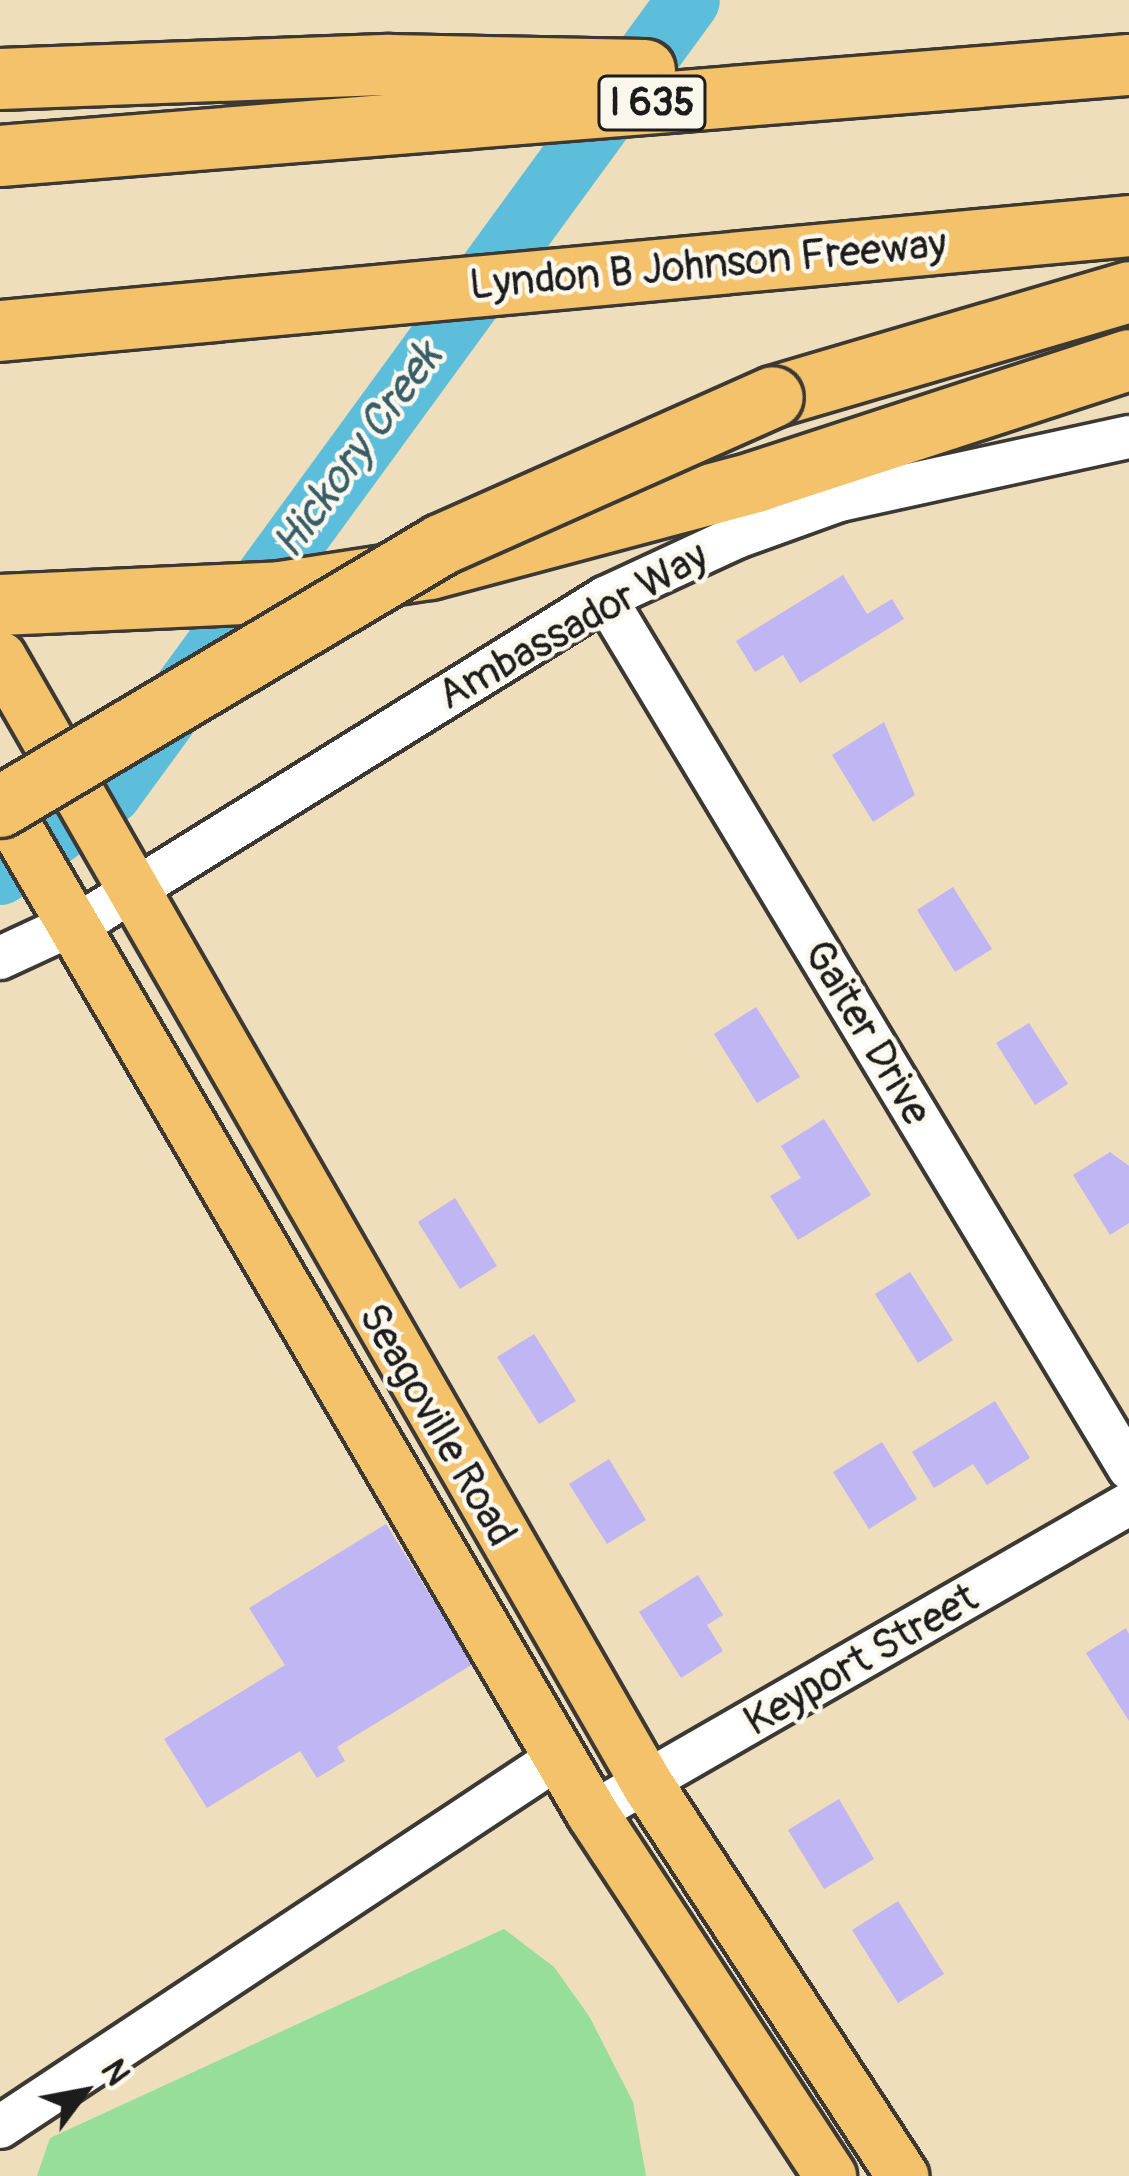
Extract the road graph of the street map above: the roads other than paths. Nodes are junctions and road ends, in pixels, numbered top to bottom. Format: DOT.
graph roads {
  1 [pos="1129,65"];
  2 [pos="0,80"];
  3 [pos="914,82"];
  4 [pos="0,156"];
  5 [pos="1129,226"];
  6 [pos="1129,292"];
  7 [pos="0,331"];
  8 [pos="1129,360"];
  9 [pos="1129,437"];
  10 [pos="605,598"];
  11 [pos="26,603"];
  12 [pos="9,674"];
  13 [pos="0,804"];
  14 [pos="127,895"];
  15 [pos="56,907"];
  16 [pos="9,954"];
  17 [pos="1129,1468"];
  18 [pos="474,1488"];
  19 [pos="1129,1504"];
  20 [pos="419,1522"];
  21 [pos="559,1757"];
  22 [pos="647,1784"];
  23 [pos="592,1814"];
  24 [pos="0,2127"];
  25 [pos="830,2176"];
  26 [pos="904,2176"];
  1 -- 3 [label="highway, I 635"];
  2 -- 3 [label="highway"];
  3 -- 4 [label="highway, I 635"];
  5 -- 7 [label="highway, Lyndon B Johnson Freeway"];
  6 -- 13 [label="highway, bridge"];
  8 -- 11 [label="highway"];
  9 -- 10 [label="street, Ambassador Way"];
  10 -- 14 [label="street, Ambassador Way"];
  10 -- 17 [label="street, Gaiter Drive"];
  12 -- 14 [label="main road, Seagoville Road"];
  13 -- 15 [label="main road, Seagoville Road"];
  14 -- 15 [label="street, Ambassador Way"];
  14 -- 18 [label="main road, Seagoville Road"];
  15 -- 16 [label="street, Ambassador Way"];
  15 -- 20 [label="main road, Seagoville Road"];
  18 -- 20 [label="main road"];
  18 -- 22 [label="main road, Seagoville Road"];
  19 -- 22 [label="street, Keyport Street"];
  20 -- 21 [label="main road, Seagoville Road"];
  21 -- 23 [label="main road, Seagoville Road"];
  21 -- 24 [label="street"];
  22 -- 23 [label="street, Keyport Street"];
  22 -- 26 [label="main road, Seagoville Road"];
  23 -- 25 [label="main road, Seagoville Road"];
}
